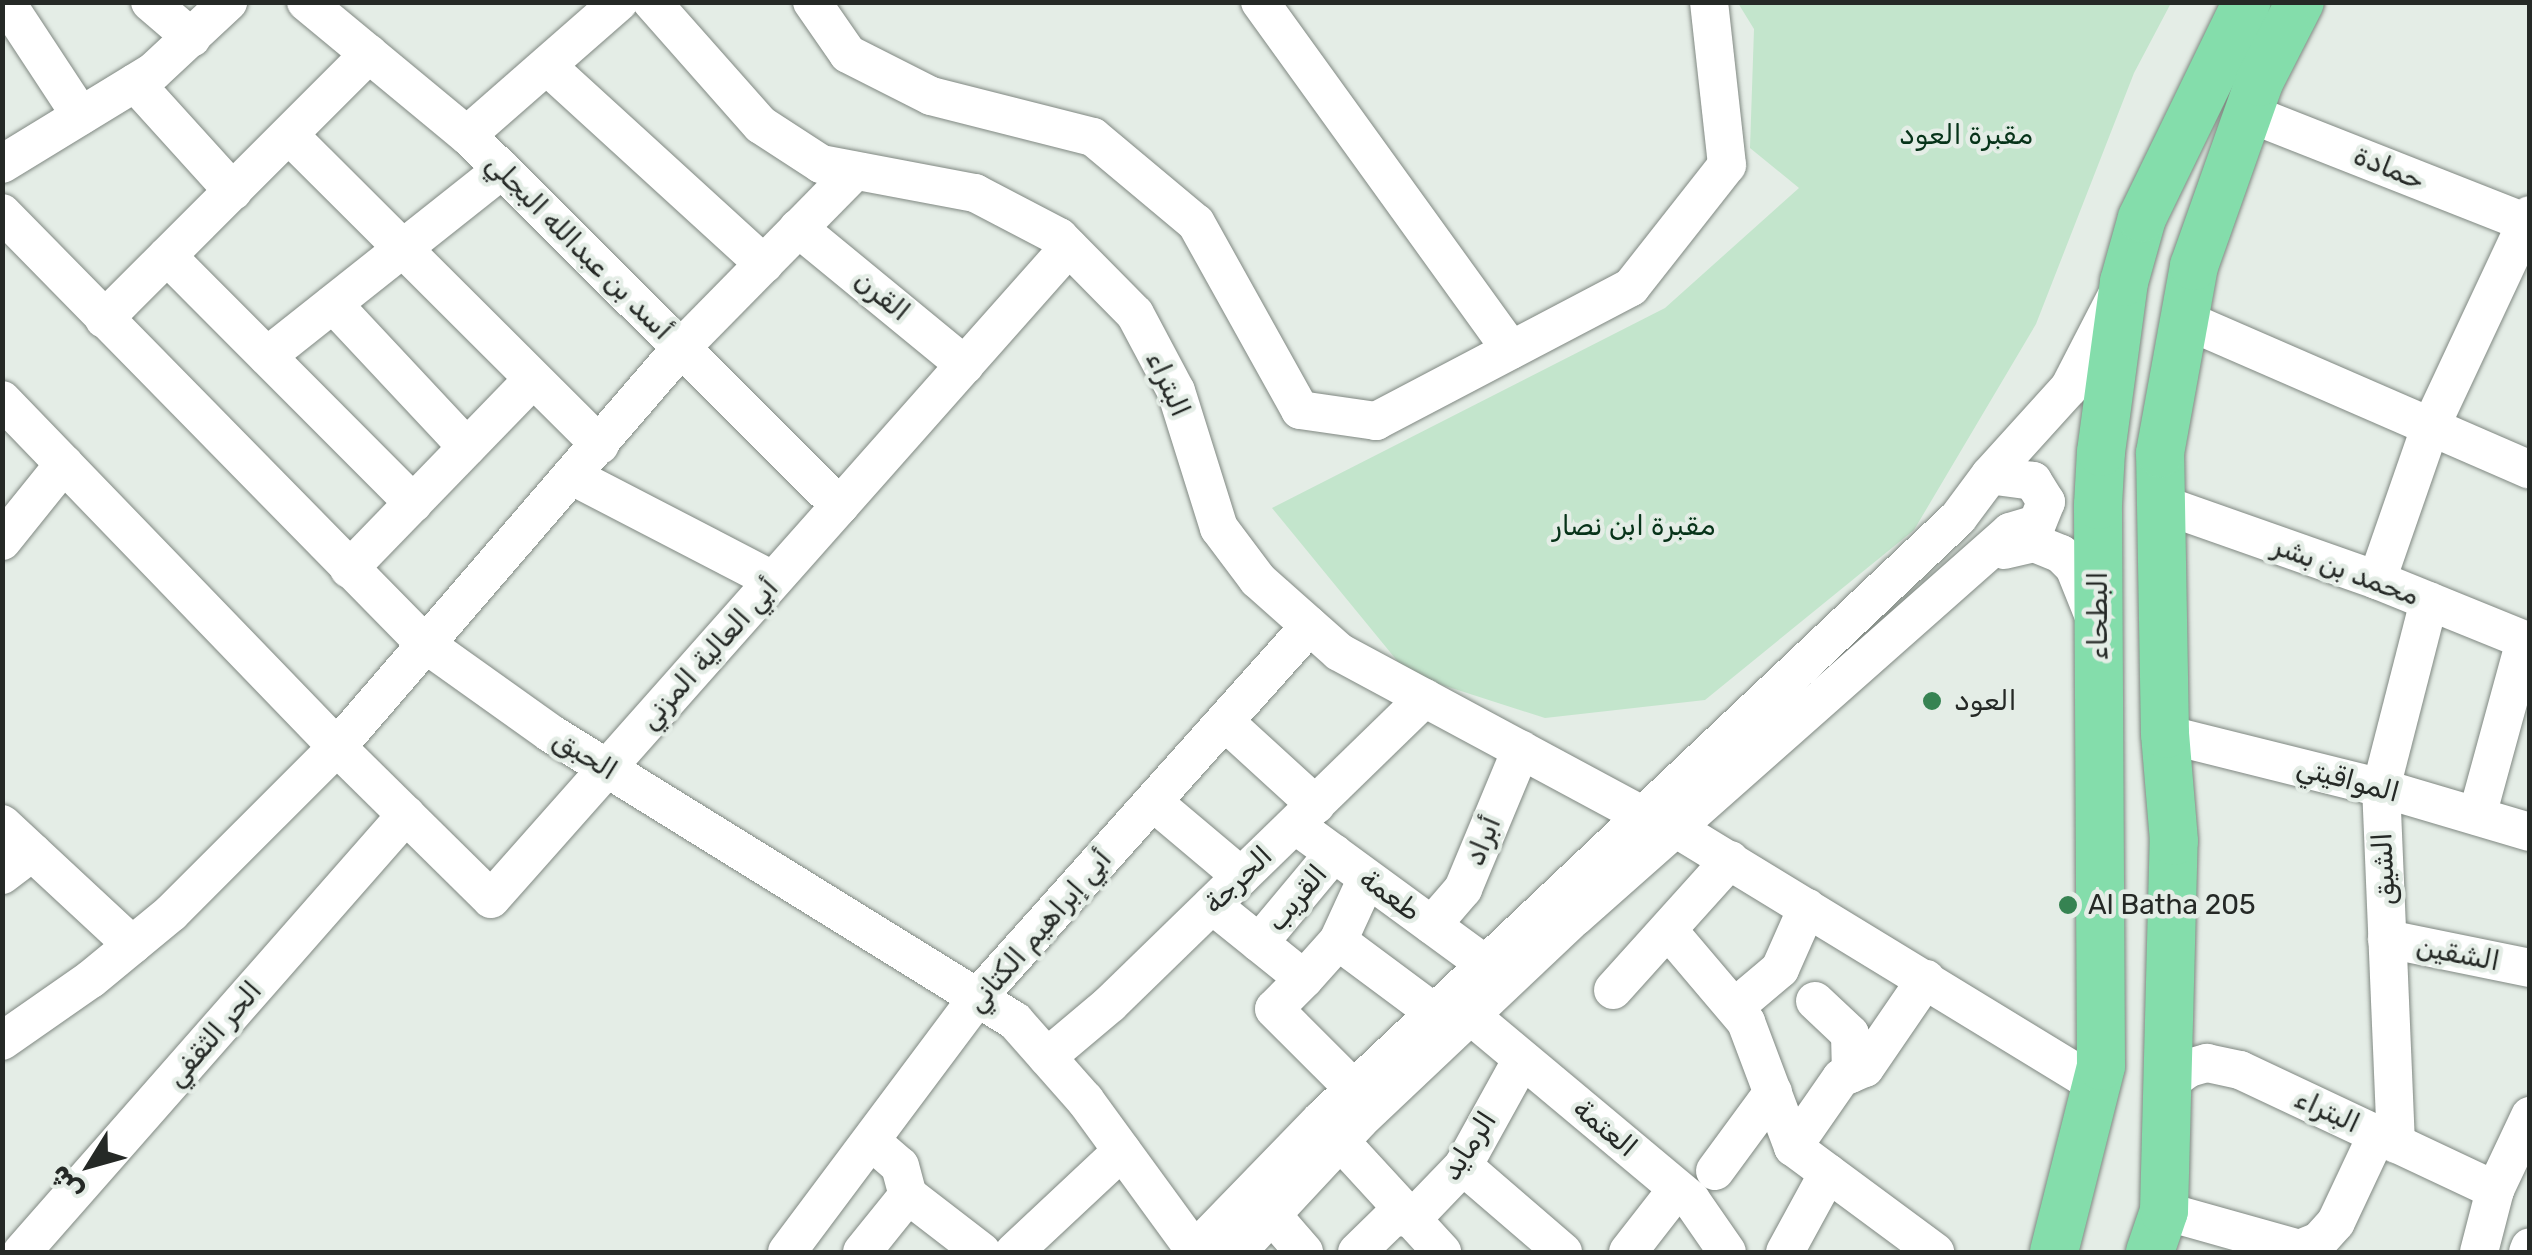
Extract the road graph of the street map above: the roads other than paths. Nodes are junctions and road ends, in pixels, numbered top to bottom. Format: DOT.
graph roads {
  1 [pos="6,2"];
  2 [pos="150,2"];
  3 [pos="228,2"];
  4 [pos="306,2"];
  5 [pos="619,2"];
  6 [pos="652,2"];
  7 [pos="812,2"];
  8 [pos="1260,2"];
  9 [pos="1709,2"];
  10 [pos="2247,2"];
  11 [pos="2300,2"];
  12 [pos="192,38"];
  13 [pos="369,54"];
  14 [pos="546,66"];
  15 [pos="135,83"];
  16 [pos="2248,113"];
  17 [pos="82,116"];
  18 [pos="289,135"];
  19 [pos="468,135"];
  20 [pos="2,164"];
  21 [pos="502,170"];
  22 [pos="855,171"];
  23 [pos="233,191"];
  24 [pos="2,213"];
  25 [pos="2528,221"];
  26 [pos="798,228"];
  27 [pos="1070,247"];
  28 [pos="403,249"];
  29 [pos="168,256"];
  30 [pos="764,264"];
  31 [pos="2124,282"];
  32 [pos="333,304"];
  33 [pos="104,319"];
  34 [pos="2183,320"];
  35 [pos="681,348"];
  36 [pos="1512,350"];
  37 [pos="267,356"];
  38 [pos="966,365"];
  39 [pos="533,379"];
  40 [pos="2,400"];
  41 [pos="2430,428"];
  42 [pos="600,446"];
  43 [pos="467,447"];
  44 [pos="64,464"];
  45 [pos="2530,470"];
  46 [pos="1990,475"];
  47 [pos="572,476"];
  48 [pos="413,504"];
  49 [pos="2161,504"];
  50 [pos="840,506"];
  51 [pos="2,541"];
  52 [pos="1978,560"];
  53 [pos="349,569"];
  54 [pos="774,580"];
  55 [pos="2377,580"];
  56 [pos="2429,601"];
  57 [pos="1310,626"];
  58 [pos="2098,630"];
  59 [pos="2528,641"];
  60 [pos="424,644"];
  61 [pos="1425,698"];
  62 [pos="1225,722"];
  63 [pos="2166,734"];
  64 [pos="337,748"];
  65 [pos="1521,750"];
  66 [pos="606,768"];
  67 [pos="2380,788"];
  68 [pos="1153,802"];
  69 [pos="406,814"];
  70 [pos="1305,814"];
  71 [pos="2477,816"];
  72 [pos="1660,822"];
  73 [pos="2,824"];
  74 [pos="2530,832"];
  75 [pos="32,852"];
  76 [pos="1334,853"];
  77 [pos="1730,860"];
  78 [pos="2,875"];
  79 [pos="1242,876"];
  80 [pos="1367,878"];
  81 [pos="1212,905"];
  82 [pos="1807,908"];
  83 [pos="1432,925"];
  84 [pos="1668,930"];
  85 [pos="2387,940"];
  86 [pos="1338,941"];
  87 [pos="1259,943"];
  88 [pos="132,944"];
  89 [pos="1486,965"];
  90 [pos="2530,968"];
  91 [pos="1304,979"];
  92 [pos="1926,979"];
  93 [pos="1613,990"];
  94 [pos="978,998"];
  95 [pos="1815,1001"];
  96 [pos="1735,1007"];
  97 [pos="1452,1014"];
  98 [pos="2,1041"];
  99 [pos="1047,1058"];
  100 [pos="1522,1059"];
  101 [pos="1851,1074"];
  102 [pos="2096,1085"];
  103 [pos="1354,1088"];
  104 [pos="1774,1092"];
  105 [pos="2166,1096"];
  106 [pos="2530,1116"];
  107 [pos="2387,1140"];
  108 [pos="871,1141"];
  109 [pos="1340,1141"];
  110 [pos="1793,1147"];
  111 [pos="1122,1151"];
  112 [pos="1464,1166"];
  113 [pos="1715,1171"];
  114 [pos="1828,1173"];
  115 [pos="1677,1189"];
  116 [pos="2495,1190"];
  117 [pos="908,1195"];
  118 [pos="1272,1216"];
  119 [pos="1413,1218"];
  120 [pos="2157,1232"];
  121 [pos="1547,1248"];
  122 [pos="22,1252"];
  123 [pos="788,1252"];
  124 [pos="862,1252"];
  125 [pos="982,1252"];
  126 [pos="1014,1252"];
  127 [pos="1194,1252"];
  128 [pos="1238,1252"];
  129 [pos="1304,1252"];
  130 [pos="1357,1252"];
  131 [pos="1442,1252"];
  132 [pos="1628,1252"];
  133 [pos="1727,1252"];
  134 [pos="1785,1252"];
  135 [pos="1936,1252"];
  136 [pos="2054,1252"];
  137 [pos="2480,1252"];
  1 -- 17 [label="street"];
  2 -- 12 [label="street"];
  3 -- 12 [label="street"];
  4 -- 13 [label="street, أسد بن عبدالله البجلي"];
  5 -- 14 [label="street"];
  6 -- 22 [label="street, البتراء"];
  7 -- 36 [label="street"];
  8 -- 36 [label="street"];
  9 -- 36 [label="street"];
  10 -- 31 [label="main road, البطحاء"];
  11 -- 16 [label="main road"];
  12 -- 15 [label="street"];
  13 -- 18 [label="street"];
  13 -- 19 [label="street, أسد بن عبدالله البجلي"];
  14 -- 19 [label="street"];
  14 -- 30 [label="street"];
  15 -- 17 [label="street"];
  15 -- 23 [label="street"];
  16 -- 25 [label="street, حمادة"];
  16 -- 34 [label="main road"];
  17 -- 20 [label="street"];
  18 -- 23 [label="street"];
  18 -- 28 [label="street"];
  19 -- 21 [label="street, أسد بن عبدالله البجلي"];
  21 -- 28 [label="street"];
  21 -- 35 [label="street, أسد بن عبدالله البجلي"];
  22 -- 26 [label="street"];
  22 -- 27 [label="street, البتراء"];
  23 -- 29 [label="street"];
  24 -- 33 [label="street, الحبق"];
  25 -- 41 [label="street"];
  26 -- 30 [label="street"];
  26 -- 38 [label="street, القرن"];
  27 -- 38 [label="street, أبي العالية المزني"];
  27 -- 57 [label="street, البتراء"];
  28 -- 32 [label="street"];
  28 -- 39 [label="street"];
  29 -- 33 [label="street"];
  29 -- 37 [label="street"];
  30 -- 35 [label="street"];
  31 -- 46 [label="street"];
  31 -- 58 [label="main road, البطحاء"];
  32 -- 37 [label="street"];
  32 -- 43 [label="street"];
  33 -- 53 [label="street, الحبق"];
  34 -- 41 [label="street"];
  34 -- 49 [label="main road"];
  35 -- 42 [label="street"];
  35 -- 50 [label="street, أسد بن عبدالله البجلي"];
  37 -- 48 [label="street"];
  38 -- 50 [label="street, أبي العالية المزني"];
  39 -- 42 [label="street"];
  39 -- 43 [label="street"];
  40 -- 44 [label="street, أبي العالية المزني"];
  41 -- 45 [label="street"];
  41 -- 55 [label="street"];
  42 -- 47 [label="street"];
  43 -- 48 [label="street"];
  44 -- 51 [label="street"];
  44 -- 64 [label="street, أبي العالية المزني"];
  46 -- 52 [label="street"];
  46 -- 72 [label="street"];
  47 -- 54 [label="street"];
  47 -- 60 [label="street"];
  48 -- 53 [label="street"];
  49 -- 55 [label="street, محمد بن بشر"];
  49 -- 63 [label="main road"];
  50 -- 54 [label="street, أبي العالية المزني"];
  52 -- 58 [label="street"];
  52 -- 72 [label="street"];
  53 -- 60 [label="street, الحبق"];
  54 -- 66 [label="street, أبي العالية المزني"];
  55 -- 56 [label="street, محمد بن بشر"];
  56 -- 59 [label="street, محمد بن بشر"];
  56 -- 67 [label="street, الشيق"];
  57 -- 61 [label="street, البتراء"];
  57 -- 62 [label="street, أبي إبراهيم الكتاني"];
  58 -- 102 [label="main road, البطحاء"];
  59 -- 71 [label="street"];
  60 -- 64 [label="street"];
  60 -- 66 [label="street, الحبق"];
  61 -- 65 [label="street, البتراء"];
  61 -- 70 [label="street, الحرجة"];
  62 -- 68 [label="street, أبي إبراهيم الكتاني"];
  62 -- 70 [label="street, طعمة"];
  63 -- 67 [label="street, المواقيتي"];
  63 -- 105 [label="main road"];
  64 -- 69 [label="street, أبي العالية المزني"];
  64 -- 88 [label="street"];
  65 -- 72 [label="street, البتراء"];
  65 -- 83 [label="street, أبراد"];
  66 -- 69 [label="street, أبي العالية المزني"];
  66 -- 94 [label="street, الحبق"];
  67 -- 71 [label="street, المواقيتي"];
  67 -- 85 [label="street, الشيق"];
  68 -- 79 [label="street"];
  68 -- 94 [label="street, أبي إبراهيم الكتاني"];
  69 -- 122 [label="street, الحر الثقفي"];
  70 -- 76 [label="street, طعمة"];
  70 -- 79 [label="street, الحرجة"];
  71 -- 74 [label="street, المواقيتي"];
  72 -- 77 [label="street, البتراء"];
  72 -- 89 [label="street"];
  72 -- 97 [label="street"];
  73 -- 75 [label="street"];
  75 -- 78 [label="street"];
  75 -- 88 [label="street"];
  76 -- 80 [label="street, طعمة"];
  76 -- 87 [label="street, القريب"];
  77 -- 82 [label="street, البتراء"];
  77 -- 84 [label="street"];
  79 -- 81 [label="street, الحرجة"];
  80 -- 83 [label="street, طعمة"];
  80 -- 86 [label="street"];
  81 -- 87 [label="street"];
  81 -- 99 [label="street, الحرجة"];
  82 -- 92 [label="street, البتراء"];
  82 -- 96 [label="street"];
  83 -- 89 [label="street, طعمة"];
  84 -- 93 [label="street"];
  84 -- 96 [label="street"];
  85 -- 90 [label="street, الشقين"];
  85 -- 107 [label="street, الشيق"];
  86 -- 91 [label="street"];
  86 -- 97 [label="street, العتمة"];
  87 -- 91 [label="street"];
  88 -- 98 [label="street"];
  89 -- 97 [label="street"];
  91 -- 103 [label="street"];
  92 -- 101 [label="street"];
  92 -- 102 [label="street, البتراء"];
  94 -- 99 [label="street, الحبق"];
  94 -- 108 [label="street, أبي إبراهيم الكتاني"];
  95 -- 101 [label="street"];
  96 -- 104 [label="street"];
  97 -- 100 [label="street, العتمة"];
  97 -- 103 [label="street"];
  97 -- 109 [label="street"];
  99 -- 111 [label="street, الحبق"];
  100 -- 112 [label="street, الرمايد"];
  100 -- 115 [label="street, العتمة"];
  101 -- 110 [label="street"];
  102 -- 136 [label="main road, البطحاء"];
  103 -- 127 [label="street"];
  104 -- 110 [label="street"];
  104 -- 113 [label="street"];
  105 -- 107 [label="street, البتراء"];
  105 -- 120 [label="main road"];
  106 -- 116 [label="street"];
  107 -- 116 [label="street, البتراء"];
  107 -- 120 [label="street"];
  108 -- 117 [label="street"];
  108 -- 123 [label="street, أبي إبراهيم الكتاني"];
  109 -- 118 [label="street"];
  109 -- 119 [label="street"];
  110 -- 114 [label="street"];
  111 -- 126 [label="street"];
  111 -- 127 [label="street, الحبق"];
  112 -- 119 [label="street, الرمايد"];
  112 -- 121 [label="street"];
  114 -- 134 [label="street"];
  114 -- 135 [label="street"];
  115 -- 132 [label="street"];
  115 -- 133 [label="street, العتمة"];
  116 -- 137 [label="street"];
  117 -- 124 [label="street"];
  117 -- 125 [label="street"];
  118 -- 128 [label="street"];
  118 -- 129 [label="street"];
  119 -- 130 [label="street, الرمايد"];
  119 -- 131 [label="street"];
}
